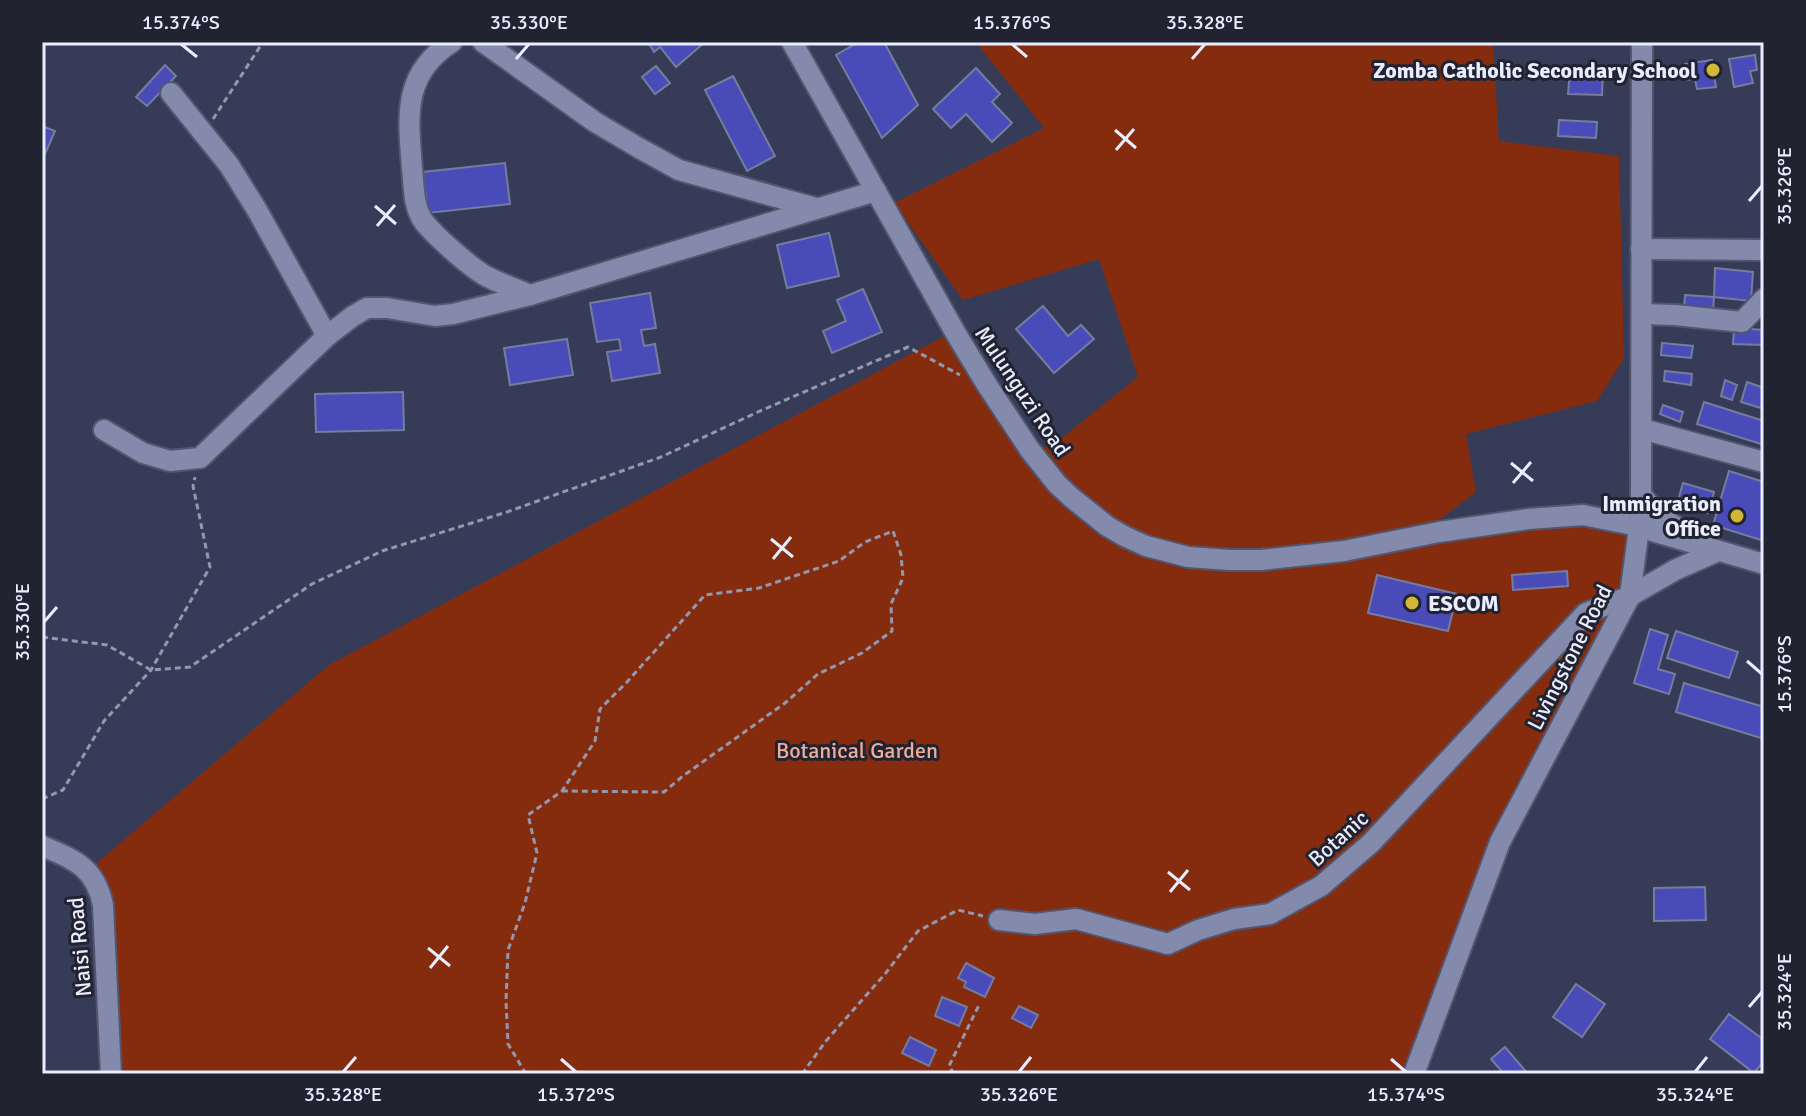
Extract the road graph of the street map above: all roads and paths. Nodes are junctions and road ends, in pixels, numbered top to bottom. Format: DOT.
graph roads {
  1 [pos="263,42"];
  2 [pos="452,42"];
  3 [pos="483,42"];
  4 [pos="792,42"];
  5 [pos="1642,42"];
  6 [pos="171,93"];
  7 [pos="204,133"];
  8 [pos="876,191"];
  9 [pos="816,208"];
  10 [pos="1641,249"];
  11 [pos="1764,250"];
  12 [pos="530,295"];
  13 [pos="1764,299"];
  14 [pos="1642,314"];
  15 [pos="327,336"];
  16 [pos="990,390"];
  17 [pos="1642,429"];
  18 [pos="104,430"];
  19 [pos="200,458"];
  20 [pos="1764,462"];
  21 [pos="1641,495"];
  22 [pos="1640,527"];
  23 [pos="1718,551"];
  24 [pos="1764,564"];
  25 [pos="1630,596"];
  26 [pos="42,637"];
  27 [pos="151,670"];
  28 [pos="562,791"];
  29 [pos="42,799"];
  30 [pos="42,846"];
  31 [pos="999,920"];
  32 [pos="980,1003"];
  33 [pos="111,1074"];
  34 [pos="526,1074"];
  35 [pos="802,1074"];
  36 [pos="954,1074"];
  37 [pos="1414,1074"];
  1 -- 7 [label="path"];
  2 -- 12 [label="street"];
  3 -- 9 [label="street"];
  4 -- 8 [label="street, Mulunguzi Road"];
  5 -- 10 [label="street, Livingstone Road"];
  6 -- 7 [label="street"];
  7 -- 15 [label="street"];
  8 -- 9 [label="street"];
  8 -- 16 [label="street, Mulunguzi Road"];
  9 -- 12 [label="street"];
  10 -- 11 [label="street"];
  10 -- 14 [label="street, Livingstone Road"];
  12 -- 15 [label="street"];
  13 -- 14 [label="street"];
  14 -- 17 [label="street, Livingstone Road"];
  15 -- 19 [label="street"];
  16 -- 22 [label="street, Mulunguzi Road"];
  16 -- 27 [label="path"];
  17 -- 20 [label="street"];
  17 -- 21 [label="street, Livingstone Road"];
  18 -- 19 [label="street"];
  19 -- 27 [label="path"];
  21 -- 22 [label="street, Livingstone Road"];
  21 -- 23 [label="street"];
  22 -- 23 [label="street, Mulunguzi Road"];
  22 -- 25 [label="street, Livingstone Road"];
  23 -- 24 [label="street"];
  23 -- 25 [label="street, Botanic"];
  25 -- 31 [label="street, Botanic"];
  25 -- 37 [label="street, Livingstone Road"];
  26 -- 27 [label="path"];
  27 -- 29 [label="path"];
  28 -- 28 [label="path"];
  28 -- 34 [label="path"];
  30 -- 33 [label="street, Naisi Road"];
  31 -- 35 [label="path"];
  32 -- 36 [label="path"];
}
